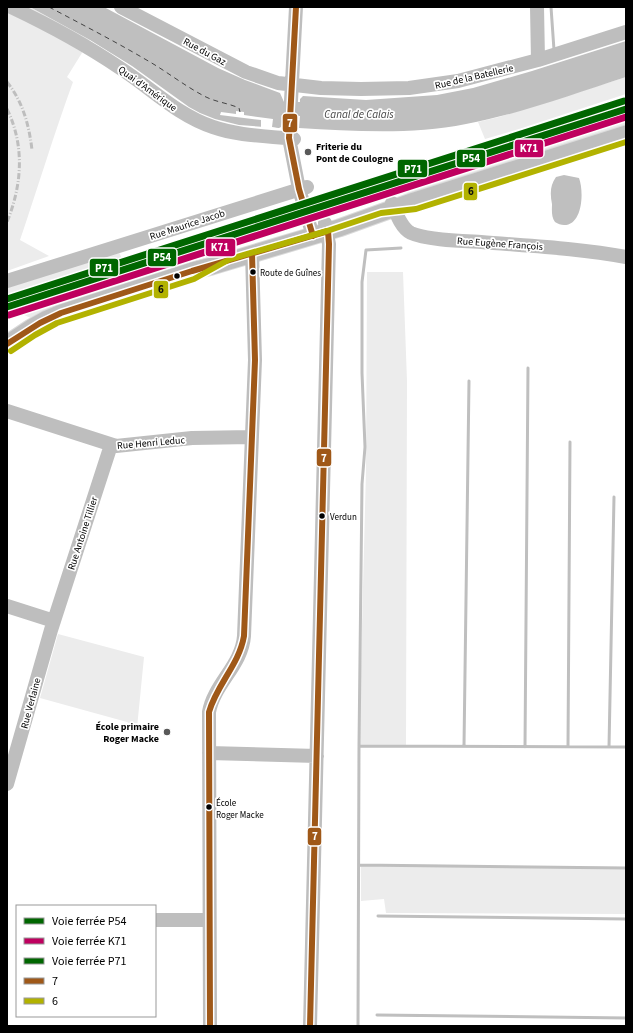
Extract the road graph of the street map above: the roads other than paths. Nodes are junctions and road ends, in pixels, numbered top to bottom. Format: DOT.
graph roads {
  1 [pos="11,7"];
  2 [pos="121,7"];
  3 [pos="296,7"];
  4 [pos="537,7"];
  5 [pos="626,32"];
  6 [pos="538,60"];
  7 [pos="292,90"];
  8 [pos="291,134"];
  9 [pos="626,134"];
  10 [pos="303,188"];
  11 [pos="393,206"];
  12 [pos="319,229"];
  13 [pos="252,254"];
  14 [pos="626,257"];
  15 [pos="192,271"];
  16 [pos="7,281"];
  17 [pos="7,344"];
  18 [pos="7,411"];
  19 [pos="252,437"];
  20 [pos="111,445"];
  21 [pos="7,606"];
  22 [pos="54,621"];
  23 [pos="209,753"];
  24 [pos="317,756"];
  25 [pos="7,784"];
  26 [pos="156,920"];
  27 [pos="209,920"];
  28 [pos="210,1026"];
  29 [pos="310,1026"];
  1 -- 8 [label="street, Quai d'Amérique"];
  2 -- 7 [label="street, Rue du Gaz"];
  3 -- 7 [label="street"];
  4 -- 6 [label="street"];
  5 -- 6 [label="street, Rue de la Batellerie"];
  6 -- 7 [label="street, Rue de la Batellerie"];
  7 -- 8 [label="street"];
  8 -- 10 [label="street"];
  9 -- 11 [label="main road"];
  10 -- 12 [label="street"];
  10 -- 16 [label="street, Rue Maurice Jacob"];
  11 -- 12 [label="main road"];
  11 -- 14 [label="street, Rue Eugène François"];
  12 -- 13 [label="main road"];
  12 -- 15 [label="main road"];
  12 -- 24 [label="street"];
  13 -- 15 [label="main road"];
  13 -- 19 [label="street"];
  15 -- 17 [label="main road"];
  18 -- 20 [label="street, Rue Henri Leduc"];
  19 -- 20 [label="street, Rue Henri Leduc"];
  19 -- 23 [label="street"];
  20 -- 22 [label="street, Rue Antoine Tillier"];
  21 -- 22 [label="street"];
  22 -- 25 [label="street, Rue Verlaine"];
  23 -- 24 [label="street"];
  23 -- 27 [label="street"];
  24 -- 29 [label="street"];
  26 -- 27 [label="street"];
  27 -- 28 [label="street"];
}
